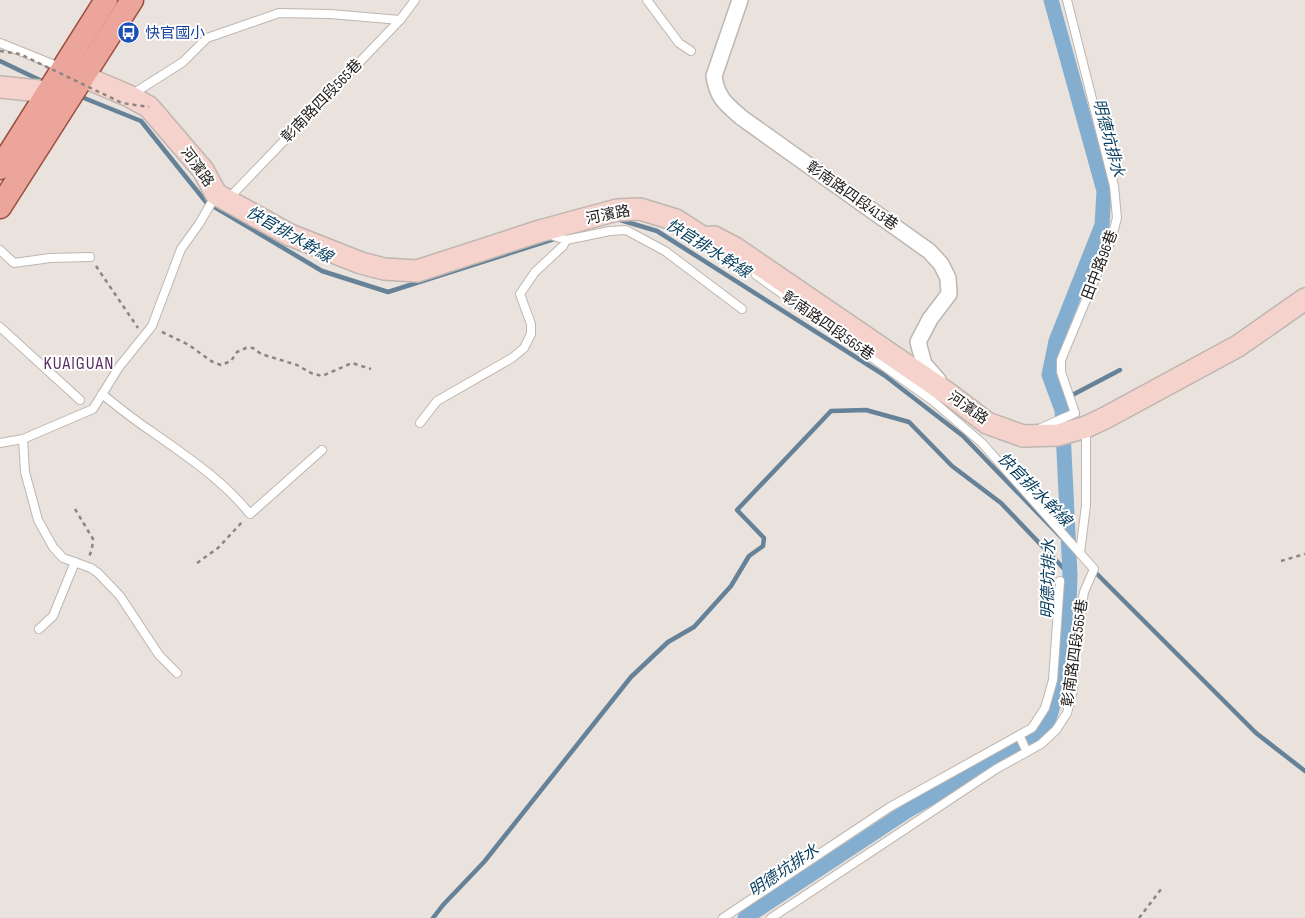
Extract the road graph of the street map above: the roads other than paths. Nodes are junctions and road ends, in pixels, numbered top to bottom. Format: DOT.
graph roads {
  1 [pos="106,0"];
  2 [pos="132,0"];
  3 [pos="415,0"];
  4 [pos="647,0"];
  5 [pos="740,0"];
  6 [pos="1067,0"];
  7 [pos="400,20"];
  8 [pos="0,43"];
  9 [pos="691,51"];
  10 [pos="64,68"];
  11 [pos="84,76"];
  12 [pos="0,86"];
  13 [pos="129,96"];
  14 [pos="58,97"];
  15 [pos="0,168"];
  16 [pos="222,197"];
  17 [pos="0,207"];
  18 [pos="540,232"];
  19 [pos="566,240"];
  20 [pos="0,250"];
  21 [pos="90,257"];
  22 [pos="750,271"];
  23 [pos="1305,299"];
  24 [pos="742,309"];
  25 [pos="0,327"];
  26 [pos="102,394"];
  27 [pos="953,397"];
  28 [pos="80,400"];
  29 [pos="420,423"];
  30 [pos="1086,427"];
  31 [pos="1024,436"];
  32 [pos="23,439"];
  33 [pos="0,442"];
  34 [pos="322,450"];
  35 [pos="1080,553"];
  36 [pos="75,562"];
  37 [pos="1060,581"];
  38 [pos="39,629"];
  39 [pos="177,673"];
  40 [pos="1019,735"];
  41 [pos="1027,752"];
  42 [pos="723,918"];
  43 [pos="771,918"];
  1 -- 10 [label="main road"];
  2 -- 11 [label="main road"];
  3 -- 7 [label="lane, 彰南路四段565巷"];
  4 -- 9 [label="lane"];
  5 -- 27 [label="street, 彰南路四段413巷"];
  6 -- 31 [label="lane, 田中路96巷"];
  7 -- 13 [label="lane"];
  7 -- 16 [label="lane, 彰南路四段565巷"];
  8 -- 10 [label="lane"];
  10 -- 11 [label="street, 河濱路"];
  10 -- 14 [label="main road"];
  11 -- 13 [label="street, 河濱路"];
  11 -- 14 [label="main road"];
  12 -- 14 [label="street"];
  13 -- 16 [label="street, 河濱路"];
  14 -- 15 [label="main road"];
  14 -- 17 [label="main road"];
  16 -- 18 [label="street, 河濱路"];
  16 -- 26 [label="lane, 彰南路四段565巷"];
  18 -- 19 [label="lane"];
  18 -- 27 [label="street, 河濱路"];
  19 -- 24 [label="lane"];
  19 -- 29 [label="lane"];
  20 -- 21 [label="lane"];
  22 -- 35 [label="lane, 彰南路四段565巷"];
  23 -- 30 [label="street, 河濱路"];
  25 -- 28 [label="lane"];
  26 -- 32 [label="lane, 彰南路四段565巷"];
  26 -- 34 [label="lane"];
  27 -- 31 [label="street, 河濱路"];
  30 -- 31 [label="street, 河濱路"];
  30 -- 35 [label="lane"];
  32 -- 33 [label="lane, 彰南路四段565巷"];
  32 -- 36 [label="lane"];
  35 -- 41 [label="lane, 彰南路四段565巷"];
  36 -- 38 [label="lane"];
  36 -- 39 [label="lane"];
  37 -- 40 [label="lane"];
  40 -- 41 [label="lane"];
  40 -- 42 [label="lane"];
  41 -- 43 [label="lane, 彰南路四段565巷"];
}
